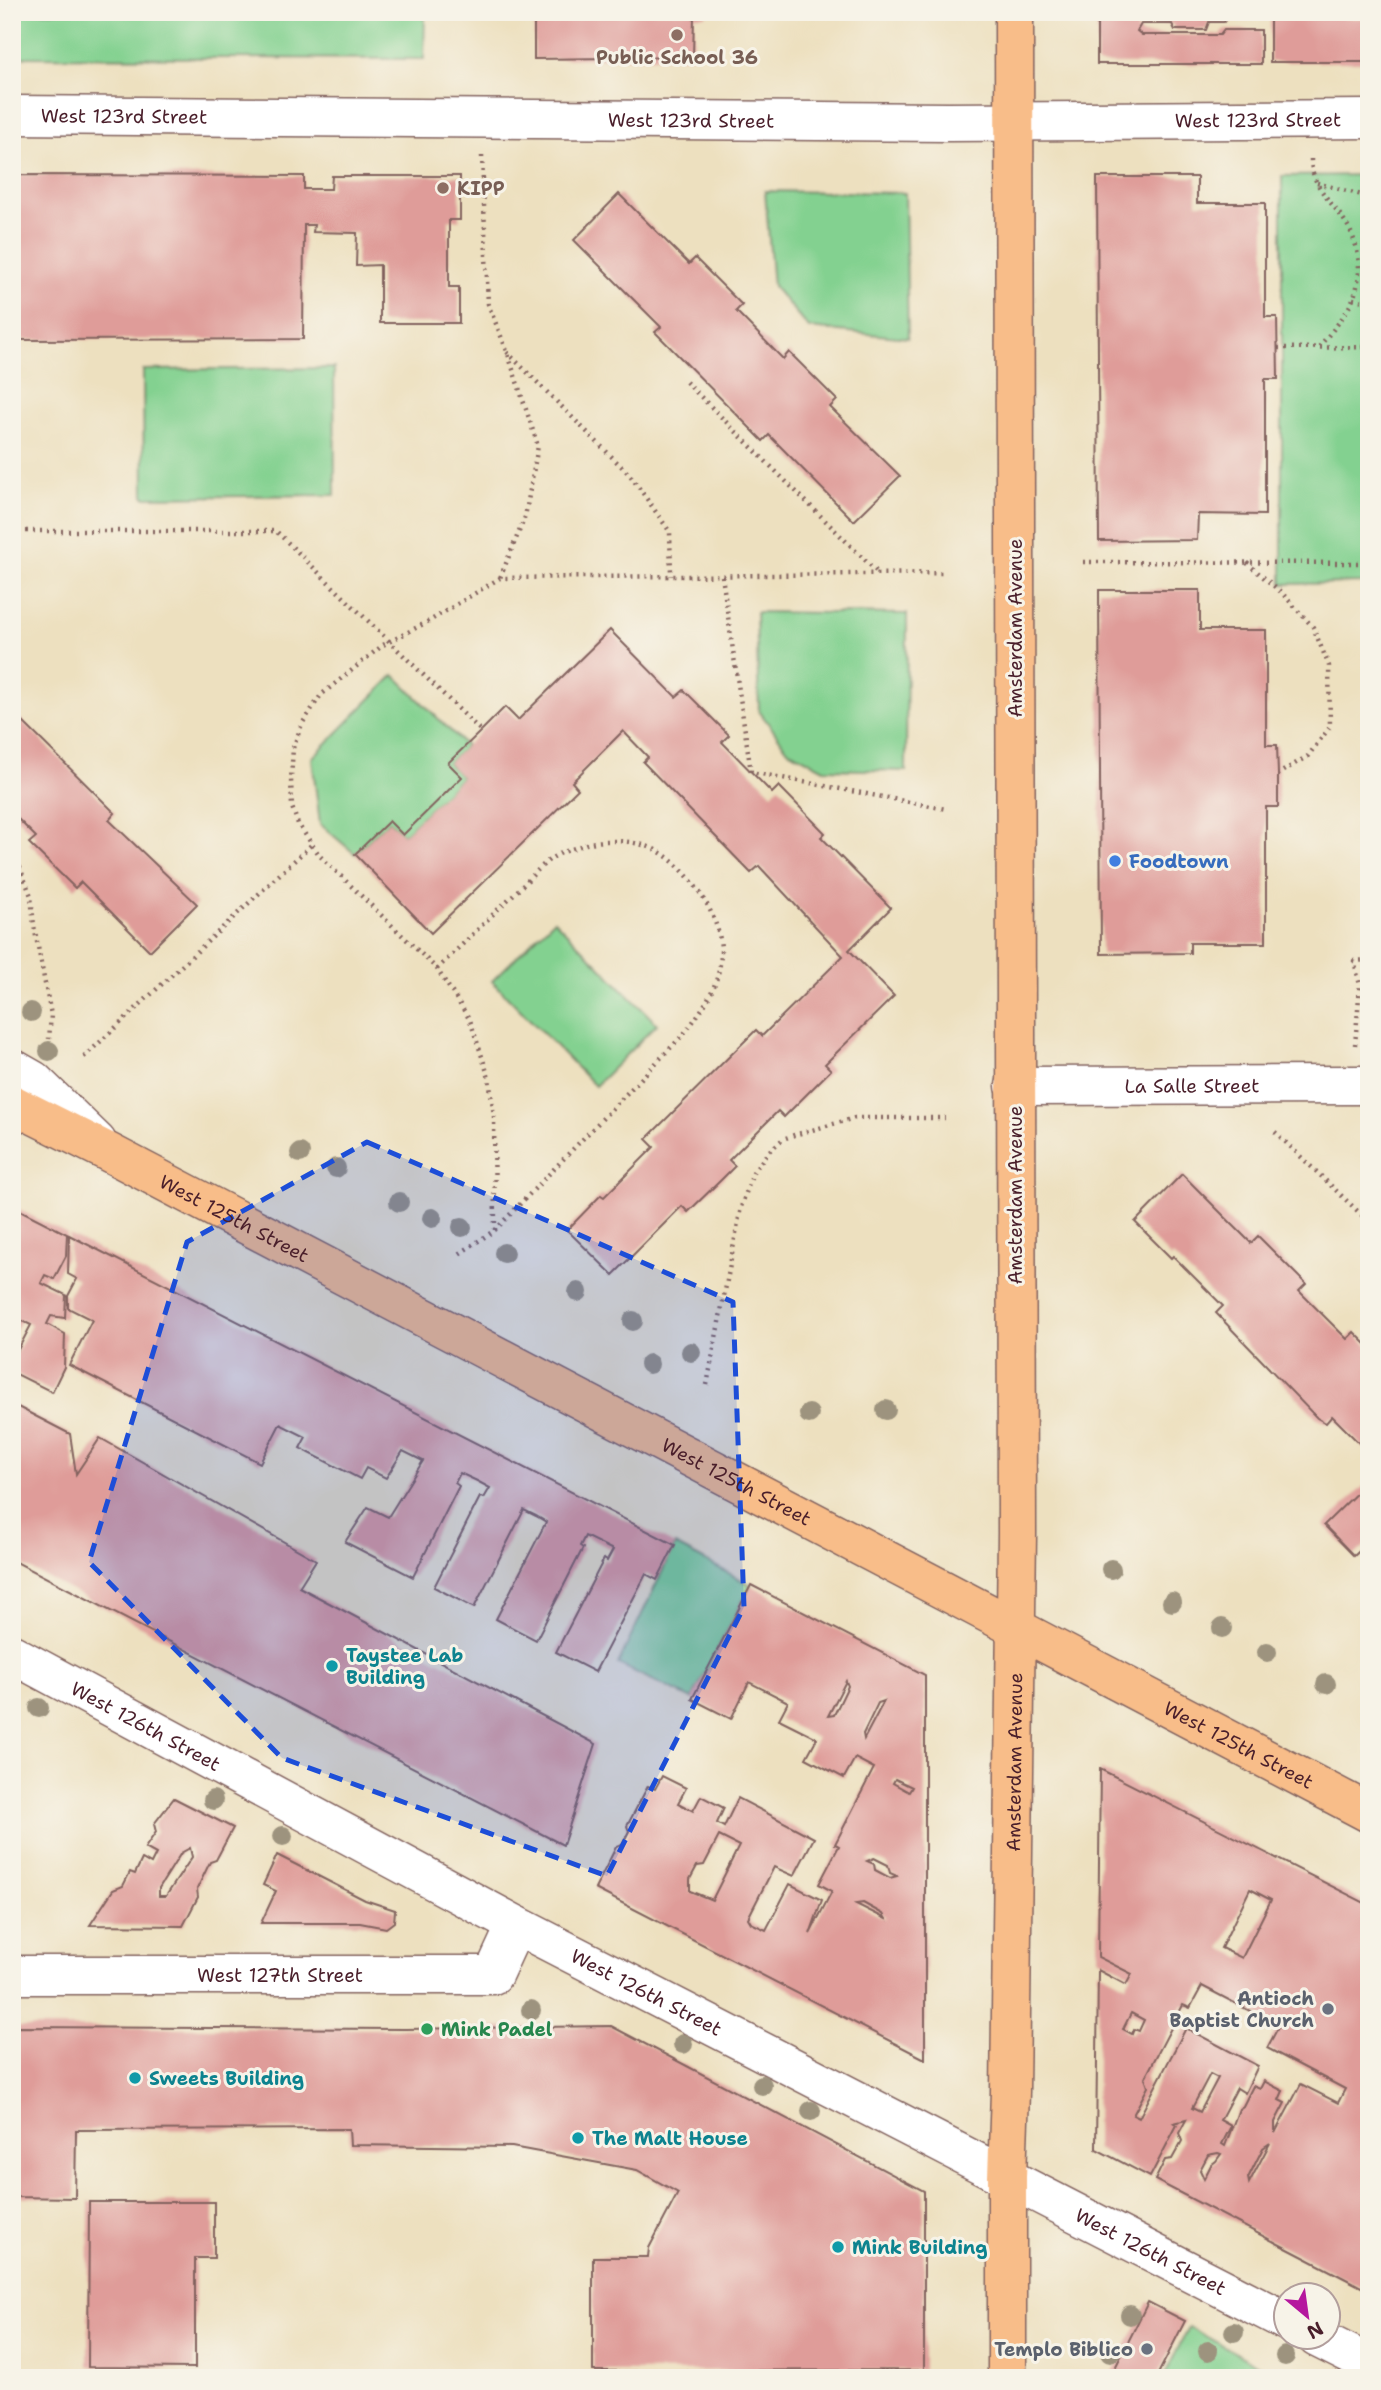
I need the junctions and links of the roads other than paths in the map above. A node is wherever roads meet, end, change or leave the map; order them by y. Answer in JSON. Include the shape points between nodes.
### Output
{"nodes":[{"id":1,"x":1014,"y":12,"type":"edge"},
{"id":2,"x":12,"y":115,"type":"edge"},
{"id":3,"x":1369,"y":119,"type":"edge"},
{"id":4,"x":1014,"y":121,"type":"junction"},
{"id":5,"x":12,"y":1068,"type":"edge"},
{"id":6,"x":1369,"y":1085,"type":"edge"},
{"id":7,"x":1015,"y":1086,"type":"junction"},
{"id":8,"x":12,"y":1104,"type":"edge"},
{"id":9,"x":106,"y":1151,"type":"junction"},
{"id":10,"x":1016,"y":1629,"type":"junction"},
{"id":11,"x":12,"y":1654,"type":"edge"},
{"id":12,"x":1369,"y":1812,"type":"edge"},
{"id":13,"x":516,"y":1925,"type":"junction"},
{"id":14,"x":12,"y":1975,"type":"edge"},
{"id":15,"x":1007,"y":2176,"type":"junction"},
{"id":16,"x":1272,"y":2314,"type":"edge"},
{"id":17,"x":1342,"y":2350,"type":"edge"},
{"id":18,"x":1369,"y":2364,"type":"edge"},
{"id":19,"x":1007,"y":2378,"type":"edge"}],
"edges":[{"from":1,"to":4,"type":"main road","name":"Amsterdam Avenue"},
{"from":2,"to":4,"type":"street","name":"West 123rd Street"},
{"from":3,"to":4,"type":"street","name":"West 123rd Street"},
{"from":4,"to":7,"type":"main road","name":"Amsterdam Avenue"},
{"from":5,"to":9,"type":"street","name":"West 125th Street","via":[[33,1080]]},
{"from":6,"to":7,"type":"street","name":"La Salle Street"},
{"from":7,"to":10,"type":"main road","name":"Amsterdam Avenue"},
{"from":8,"to":9,"type":"main road","name":"West 125th Street"},
{"from":9,"to":10,"type":"main road","name":"West 125th Street"},
{"from":10,"to":12,"type":"main road","name":"West 125th Street"},
{"from":10,"to":15,"type":"main road","name":"Amsterdam Avenue"},
{"from":11,"to":13,"type":"street","name":"West 126th Street"},
{"from":13,"to":14,"type":"street","name":"West 127th Street","via":[[493,1975]]},
{"from":13,"to":15,"type":"street","name":"West 126th Street"},
{"from":15,"to":16,"type":"street","name":"West 126th Street"},
{"from":15,"to":19,"type":"main road","name":"Amsterdam Avenue"},
{"from":17,"to":18,"type":"street"}]}
